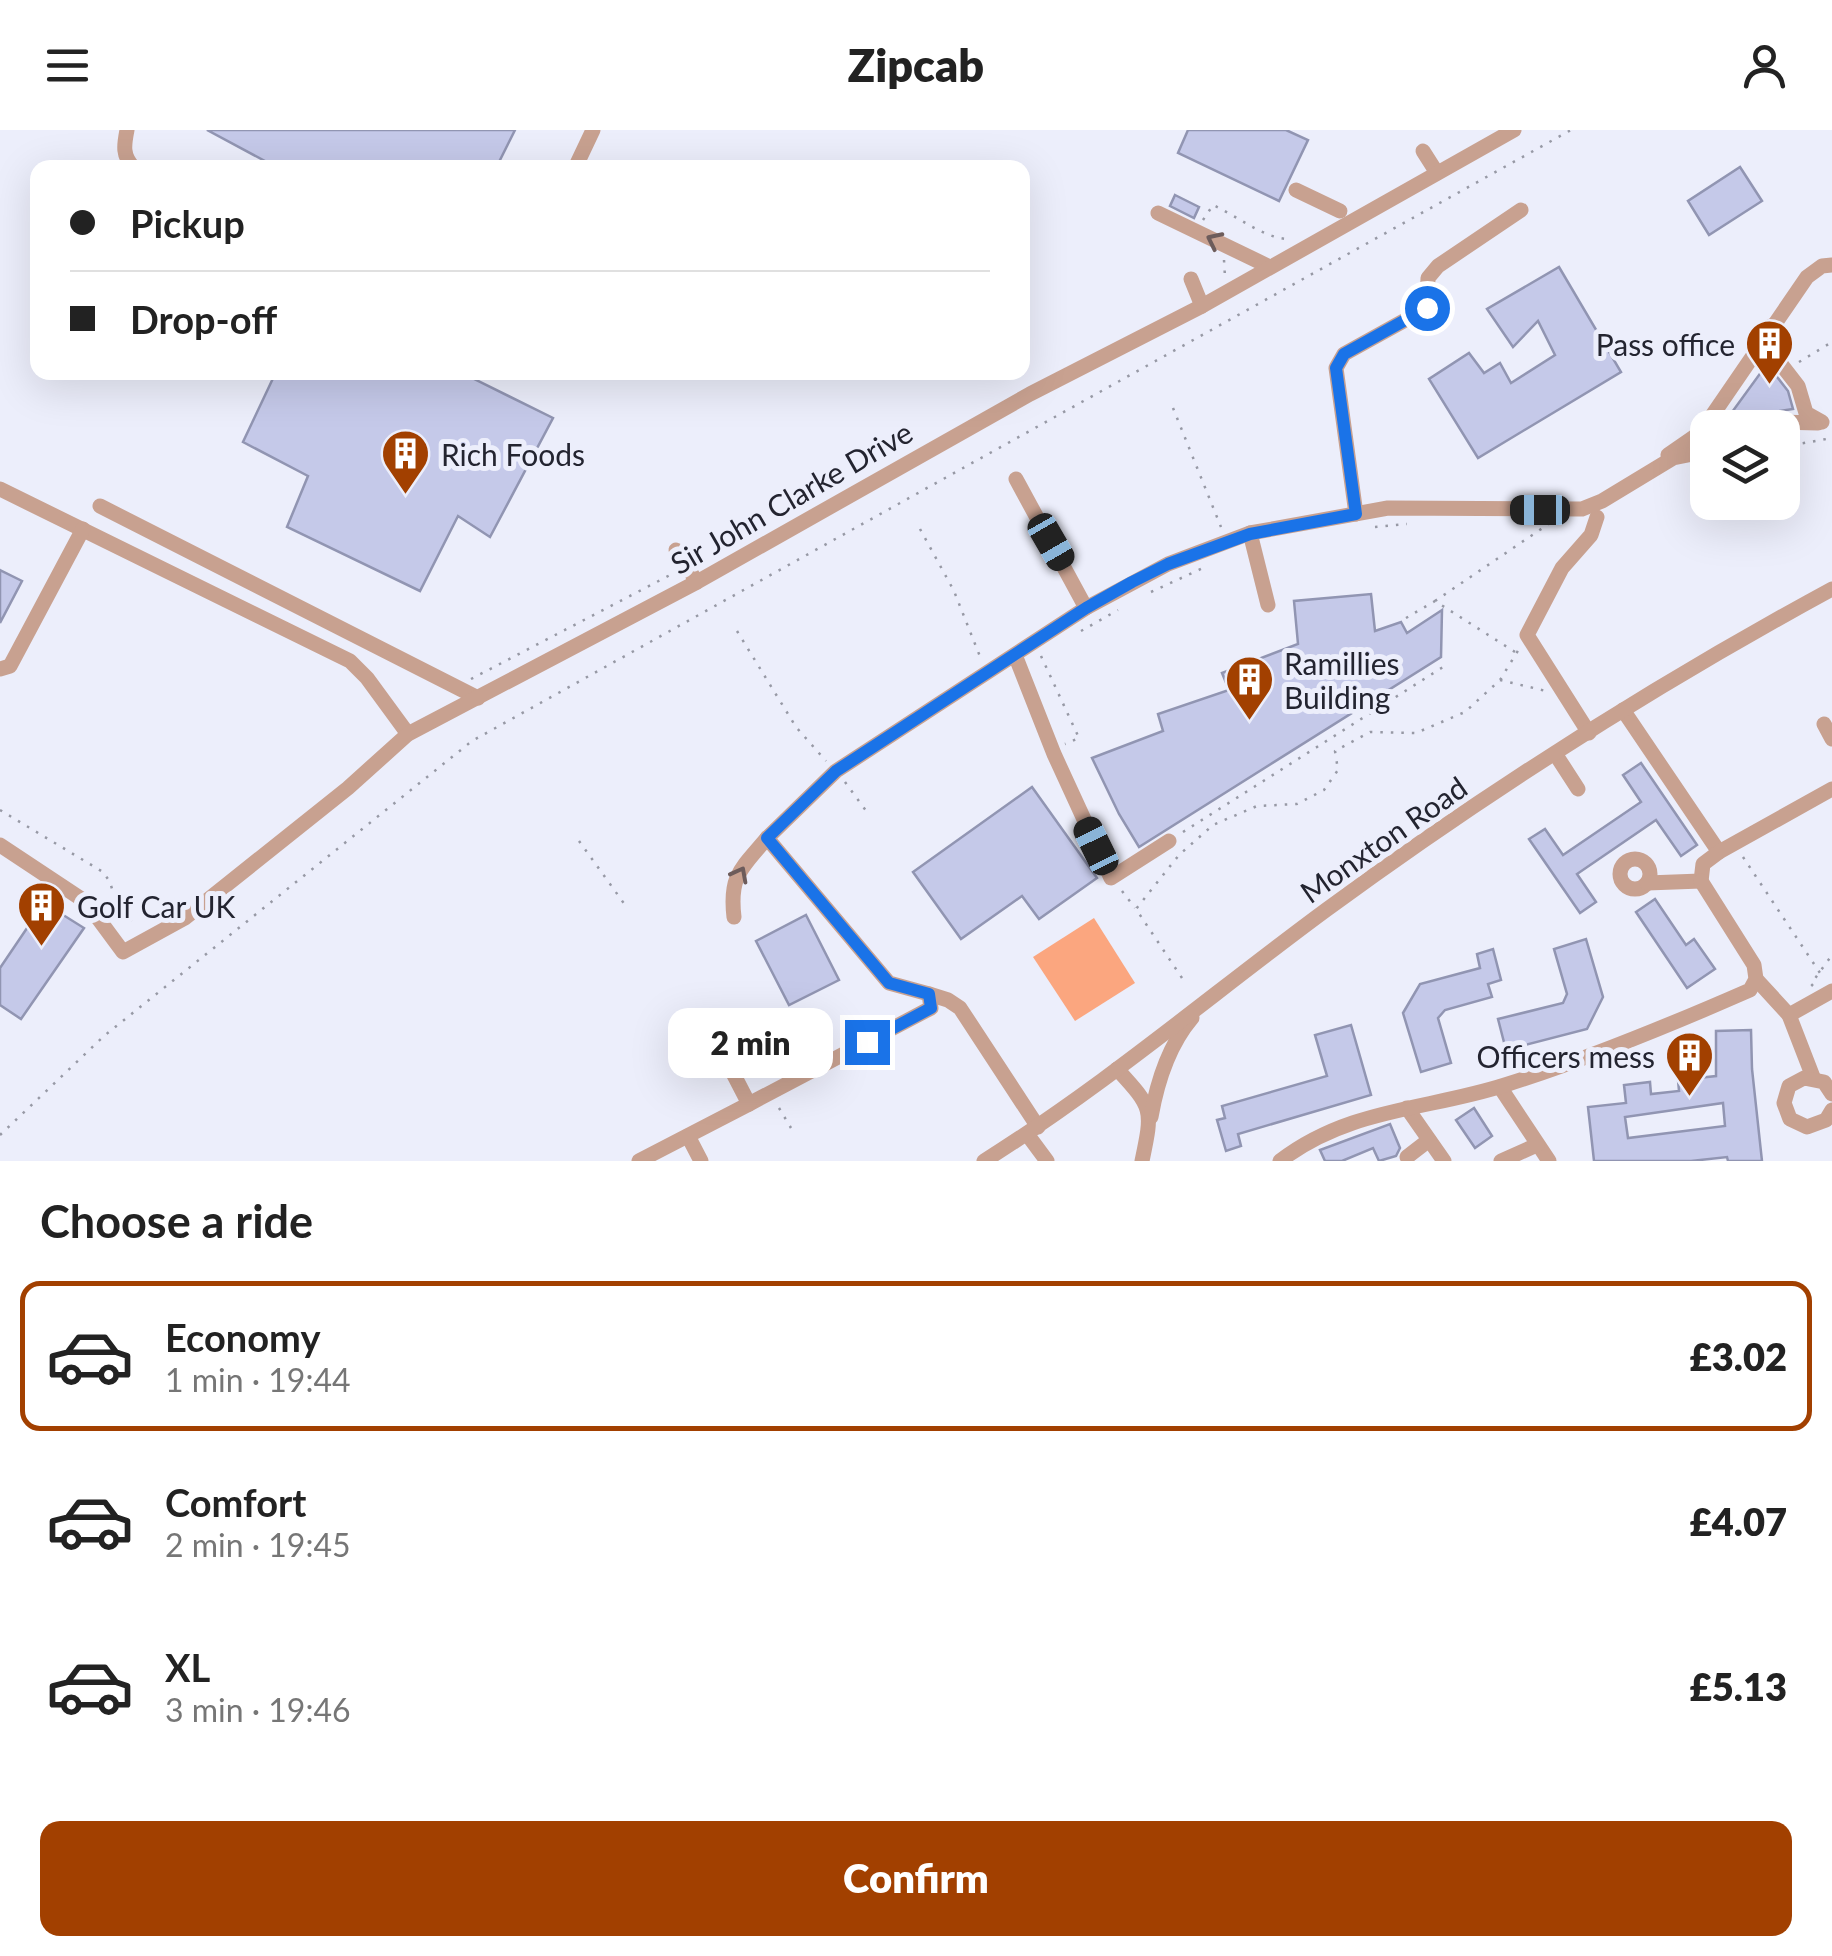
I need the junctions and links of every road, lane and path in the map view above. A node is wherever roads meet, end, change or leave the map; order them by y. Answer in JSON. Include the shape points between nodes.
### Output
{"nodes":[{"id":1,"x":127,"y":130,"type":"edge"},
{"id":2,"x":593,"y":130,"type":"edge"},
{"id":3,"x":1514,"y":130,"type":"edge"},
{"id":4,"x":1571,"y":130,"type":"edge"},
{"id":5,"x":1422,"y":151,"type":"dead end"},
{"id":6,"x":127,"y":160,"type":"edge"},
{"id":7,"x":578,"y":160,"type":"edge"},
{"id":8,"x":1437,"y":173,"type":"junction"},
{"id":9,"x":1296,"y":190,"type":"dead end"},
{"id":10,"x":1521,"y":210,"type":"dead end"},
{"id":11,"x":1340,"y":211,"type":"dead end"},
{"id":12,"x":1158,"y":213,"type":"dead end"},
{"id":13,"x":1832,"y":264,"type":"edge"},
{"id":14,"x":1270,"y":266,"type":"junction"},
{"id":15,"x":1191,"y":280,"type":"dead end"},
{"id":16,"x":1202,"y":306,"type":"junction"},
{"id":17,"x":1771,"y":325,"type":"junction"},
{"id":18,"x":1832,"y":342,"type":"edge"},
{"id":19,"x":1792,"y":367,"type":"dead end"},
{"id":20,"x":1173,"y":408,"type":"dead end"},
{"id":21,"x":1820,"y":422,"type":"edge"},
{"id":22,"x":1832,"y":438,"type":"edge"},
{"id":23,"x":1800,"y":444,"type":"edge"},
{"id":24,"x":1690,"y":452,"type":"edge"},
{"id":25,"x":1690,"y":455,"type":"edge"},
{"id":26,"x":1683,"y":456,"type":"junction"},
{"id":27,"x":1016,"y":479,"type":"dead end"},
{"id":28,"x":0,"y":489,"type":"edge"},
{"id":29,"x":1616,"y":493,"type":"junction"},
{"id":30,"x":100,"y":506,"type":"dead end"},
{"id":31,"x":1356,"y":514,"type":"junction"},
{"id":32,"x":1597,"y":517,"type":"dead end"},
{"id":33,"x":1534,"y":522,"type":"dead end"},
{"id":34,"x":1407,"y":524,"type":"dead end"},
{"id":35,"x":1372,"y":527,"type":"dead end"},
{"id":36,"x":83,"y":529,"type":"junction"},
{"id":37,"x":920,"y":529,"type":"dead end"},
{"id":38,"x":1250,"y":534,"type":"junction"},
{"id":39,"x":1227,"y":541,"type":"junction"},
{"id":40,"x":676,"y":550,"type":"dead end"},
{"id":41,"x":1216,"y":562,"type":"dead end"},
{"id":42,"x":697,"y":582,"type":"junction"},
{"id":43,"x":1832,"y":589,"type":"edge"},
{"id":44,"x":1141,"y":596,"type":"dead end"},
{"id":45,"x":1435,"y":601,"type":"junction"},
{"id":46,"x":1127,"y":604,"type":"dead end"},
{"id":47,"x":1268,"y":605,"type":"dead end"},
{"id":48,"x":1086,"y":608,"type":"junction"},
{"id":49,"x":1406,"y":618,"type":"dead end"},
{"id":50,"x":736,"y":631,"type":"dead end"},
{"id":51,"x":1527,"y":635,"type":"junction"},
{"id":52,"x":1070,"y":638,"type":"dead end"},
{"id":53,"x":1517,"y":652,"type":"junction"},
{"id":54,"x":1017,"y":661,"type":"junction"},
{"id":55,"x":1443,"y":667,"type":"dead end"},
{"id":56,"x":0,"y":670,"type":"edge"},
{"id":57,"x":988,"y":672,"type":"junction"},
{"id":58,"x":1500,"y":680,"type":"junction"},
{"id":59,"x":1566,"y":696,"type":"junction"},
{"id":60,"x":478,"y":698,"type":"junction"},
{"id":61,"x":1623,"y":710,"type":"junction"},
{"id":62,"x":405,"y":732,"type":"junction"},
{"id":63,"x":1589,"y":733,"type":"junction"},
{"id":64,"x":1062,"y":746,"type":"dead end"},
{"id":65,"x":1556,"y":755,"type":"junction"},
{"id":66,"x":836,"y":771,"type":"junction"},
{"id":67,"x":1578,"y":789,"type":"dead end"},
{"id":68,"x":1832,"y":790,"type":"edge"},
{"id":69,"x":867,"y":812,"type":"dead end"},
{"id":70,"x":767,"y":838,"type":"junction"},
{"id":71,"x":579,"y":841,"type":"dead end"},
{"id":72,"x":1169,"y":841,"type":"joint"},
{"id":73,"x":1735,"y":844,"type":"junction"},
{"id":74,"x":0,"y":845,"type":"edge"},
{"id":75,"x":1720,"y":852,"type":"junction"},
{"id":76,"x":1111,"y":878,"type":"junction"},
{"id":77,"x":1702,"y":881,"type":"junction"},
{"id":78,"x":1647,"y":884,"type":"dead end"},
{"id":79,"x":628,"y":909,"type":"dead end"},
{"id":80,"x":1136,"y":910,"type":"junction"},
{"id":81,"x":734,"y":917,"type":"dead end"},
{"id":82,"x":1832,"y":955,"type":"edge"},
{"id":83,"x":1182,"y":978,"type":"dead end"},
{"id":84,"x":1756,"y":979,"type":"junction"},
{"id":85,"x":1832,"y":992,"type":"edge"},
{"id":86,"x":929,"y":994,"type":"junction"},
{"id":87,"x":1205,"y":1004,"type":"junction"},
{"id":88,"x":1789,"y":1014,"type":"junction"},
{"id":89,"x":721,"y":1050,"type":"dead end"},
{"id":90,"x":1116,"y":1069,"type":"junction"},
{"id":91,"x":1812,"y":1077,"type":"junction"},
{"id":92,"x":1500,"y":1087,"type":"junction"},
{"id":93,"x":771,"y":1093,"type":"junction"},
{"id":94,"x":1832,"y":1094,"type":"edge"},
{"id":95,"x":749,"y":1104,"type":"junction"},
{"id":96,"x":1406,"y":1108,"type":"junction"},
{"id":97,"x":1151,"y":1117,"type":"junction"},
{"id":98,"x":1830,"y":1120,"type":"edge"},
{"id":99,"x":791,"y":1128,"type":"dead end"},
{"id":100,"x":1032,"y":1131,"type":"junction"},
{"id":101,"x":0,"y":1136,"type":"edge"},
{"id":102,"x":688,"y":1136,"type":"junction"},
{"id":103,"x":1429,"y":1140,"type":"junction"},
{"id":104,"x":1537,"y":1145,"type":"junction"},
{"id":105,"x":1138,"y":1156,"type":"edge"},
{"id":106,"x":1407,"y":1156,"type":"dead end"},
{"id":107,"x":638,"y":1161,"type":"edge"},
{"id":108,"x":701,"y":1161,"type":"edge"},
{"id":109,"x":984,"y":1161,"type":"edge"},
{"id":110,"x":1046,"y":1161,"type":"edge"},
{"id":111,"x":1280,"y":1161,"type":"edge"},
{"id":112,"x":1444,"y":1161,"type":"edge"},
{"id":113,"x":1500,"y":1161,"type":"edge"},
{"id":114,"x":1549,"y":1161,"type":"edge"}],
"edges":[{"from":1,"to":6,"type":"street"},
{"from":2,"to":7,"type":"street"},
{"from":3,"to":8,"type":"street","name":"Sir John Clarke Drive"},
{"from":4,"to":101,"type":"path","via":[[472,741],[104,1036]]},
{"from":5,"to":8,"type":"street"},
{"from":8,"to":14,"type":"street","name":"Sir John Clarke Drive"},
{"from":9,"to":11,"type":"street"},
{"from":10,"to":31,"type":"street","via":[[1438,266],[1428,278],[1427,308],[1344,354],[1336,368]]},
{"from":14,"to":12,"type":"street","one_way":true},
{"from":13,"to":17,"type":"street","via":[[1807,277]]},
{"from":14,"to":16,"type":"street","name":"Sir John Clarke Drive"},
{"from":15,"to":16,"type":"street"},
{"from":16,"to":42,"type":"street","name":"Sir John Clarke Drive","via":[[1030,394]]},
{"from":17,"to":21,"type":"street","via":[[1774,356],[1798,386],[1806,413]]},
{"from":17,"to":29,"type":"street","via":[[1694,437]]},
{"from":18,"to":19,"type":"path"},
{"from":20,"to":39,"type":"path"},
{"from":22,"to":23,"type":"path"},
{"from":24,"to":26,"type":"street"},
{"from":25,"to":26,"type":"street"},
{"from":26,"to":29,"type":"street"},
{"from":27,"to":48,"type":"street"},
{"from":28,"to":36,"type":"street"},
{"from":29,"to":31,"type":"street","via":[[1582,509],[1388,508]]},
{"from":30,"to":60,"type":"street"},
{"from":31,"to":38,"type":"street"},
{"from":32,"to":51,"type":"street"},
{"from":33,"to":45,"type":"path","via":[[1553,522]]},
{"from":34,"to":35,"type":"path"},
{"from":36,"to":56,"type":"street","via":[[10,666]]},
{"from":36,"to":62,"type":"street","via":[[350,661]]},
{"from":37,"to":57,"type":"path"},
{"from":38,"to":39,"type":"street"},
{"from":38,"to":47,"type":"street"},
{"from":39,"to":48,"type":"street"},
{"from":40,"to":42,"type":"street"},
{"from":41,"to":44,"type":"path"},
{"from":42,"to":60,"type":"street","name":"Sir John Clarke Drive"},
{"from":43,"to":61,"type":"street","name":"Monxton Road"},
{"from":45,"to":49,"type":"path"},
{"from":45,"to":53,"type":"path"},
{"from":46,"to":52,"type":"path"},
{"from":48,"to":54,"type":"street"},
{"from":50,"to":66,"type":"path","via":[[796,727]]},
{"from":51,"to":53,"type":"path"},
{"from":51,"to":59,"type":"street"},
{"from":53,"to":58,"type":"path"},
{"from":54,"to":57,"type":"street"},
{"from":54,"to":64,"type":"path","via":[[1041,656],[1079,738]]},
{"from":54,"to":76,"type":"street"},
{"from":55,"to":72,"type":"path"},
{"from":57,"to":66,"type":"street"},
{"from":58,"to":59,"type":"path"},
{"from":58,"to":80,"type":"path","via":[[1465,712],[1416,733],[1370,732],[1334,752],[1338,770],[1324,790],[1297,804],[1257,806],[1213,824]]},
{"from":59,"to":63,"type":"street"},
{"from":60,"to":62,"type":"street","name":"Sir John Clarke Drive"},
{"from":61,"to":63,"type":"street","name":"Monxton Road"},
{"from":61,"to":75,"type":"street"},
{"from":62,"to":74,"type":"street","name":"Sir John Clarke Drive","via":[[348,788],[185,918],[123,952],[86,902]]},
{"from":63,"to":65,"type":"street","name":"Monxton Road"},
{"from":65,"to":67,"type":"street"},
{"from":65,"to":87,"type":"street","name":"Monxton Road","via":[[1326,910]]},
{"from":66,"to":69,"type":"path"},
{"from":66,"to":70,"type":"street"},
{"from":68,"to":73,"type":"street"},
{"from":81,"to":70,"type":"street","one_way":true,"via":[[737,873]]},
{"from":70,"to":86,"type":"street","via":[[889,983]]},
{"from":71,"to":79,"type":"path"},
{"from":72,"to":76,"type":"street"},
{"from":73,"to":75,"type":"street"},
{"from":73,"to":82,"type":"path","via":[[1820,973]]},
{"from":75,"to":77,"type":"street","via":[[1703,864]]},
{"from":76,"to":80,"type":"path"},
{"from":77,"to":78,"type":"street"},
{"from":77,"to":84,"type":"street","via":[[1754,965]]},
{"from":80,"to":83,"type":"path"},
{"from":84,"to":88,"type":"street"},
{"from":84,"to":92,"type":"street","via":[[1750,990],[1670,1024]]},
{"from":85,"to":88,"type":"street"},
{"from":86,"to":93,"type":"street","via":[[931,1008]]},
{"from":86,"to":100,"type":"street","via":[[960,1008]]},
{"from":87,"to":90,"type":"street","name":"Monxton Road"},
{"from":87,"to":97,"type":"street","via":[[1167,1062]]},
{"from":88,"to":91,"type":"street"},
{"from":89,"to":95,"type":"street"},
{"from":90,"to":97,"type":"street"},
{"from":90,"to":100,"type":"street","name":"Monxton Road"},
{"from":91,"to":94,"type":"street"},
{"from":91,"to":98,"type":"street","via":[[1789,1086],[1786,1112],[1807,1127]]},
{"from":92,"to":96,"type":"street"},
{"from":92,"to":104,"type":"street"},
{"from":93,"to":95,"type":"street"},
{"from":93,"to":99,"type":"path"},
{"from":95,"to":102,"type":"street"},
{"from":96,"to":103,"type":"street"},
{"from":96,"to":111,"type":"street","via":[[1332,1130]]},
{"from":97,"to":105,"type":"street"},
{"from":100,"to":109,"type":"street","name":"Monxton Road"},
{"from":100,"to":110,"type":"street"},
{"from":102,"to":107,"type":"street"},
{"from":102,"to":108,"type":"street"},
{"from":103,"to":106,"type":"street"},
{"from":103,"to":112,"type":"street"},
{"from":104,"to":113,"type":"street"},
{"from":104,"to":114,"type":"street"}]}
